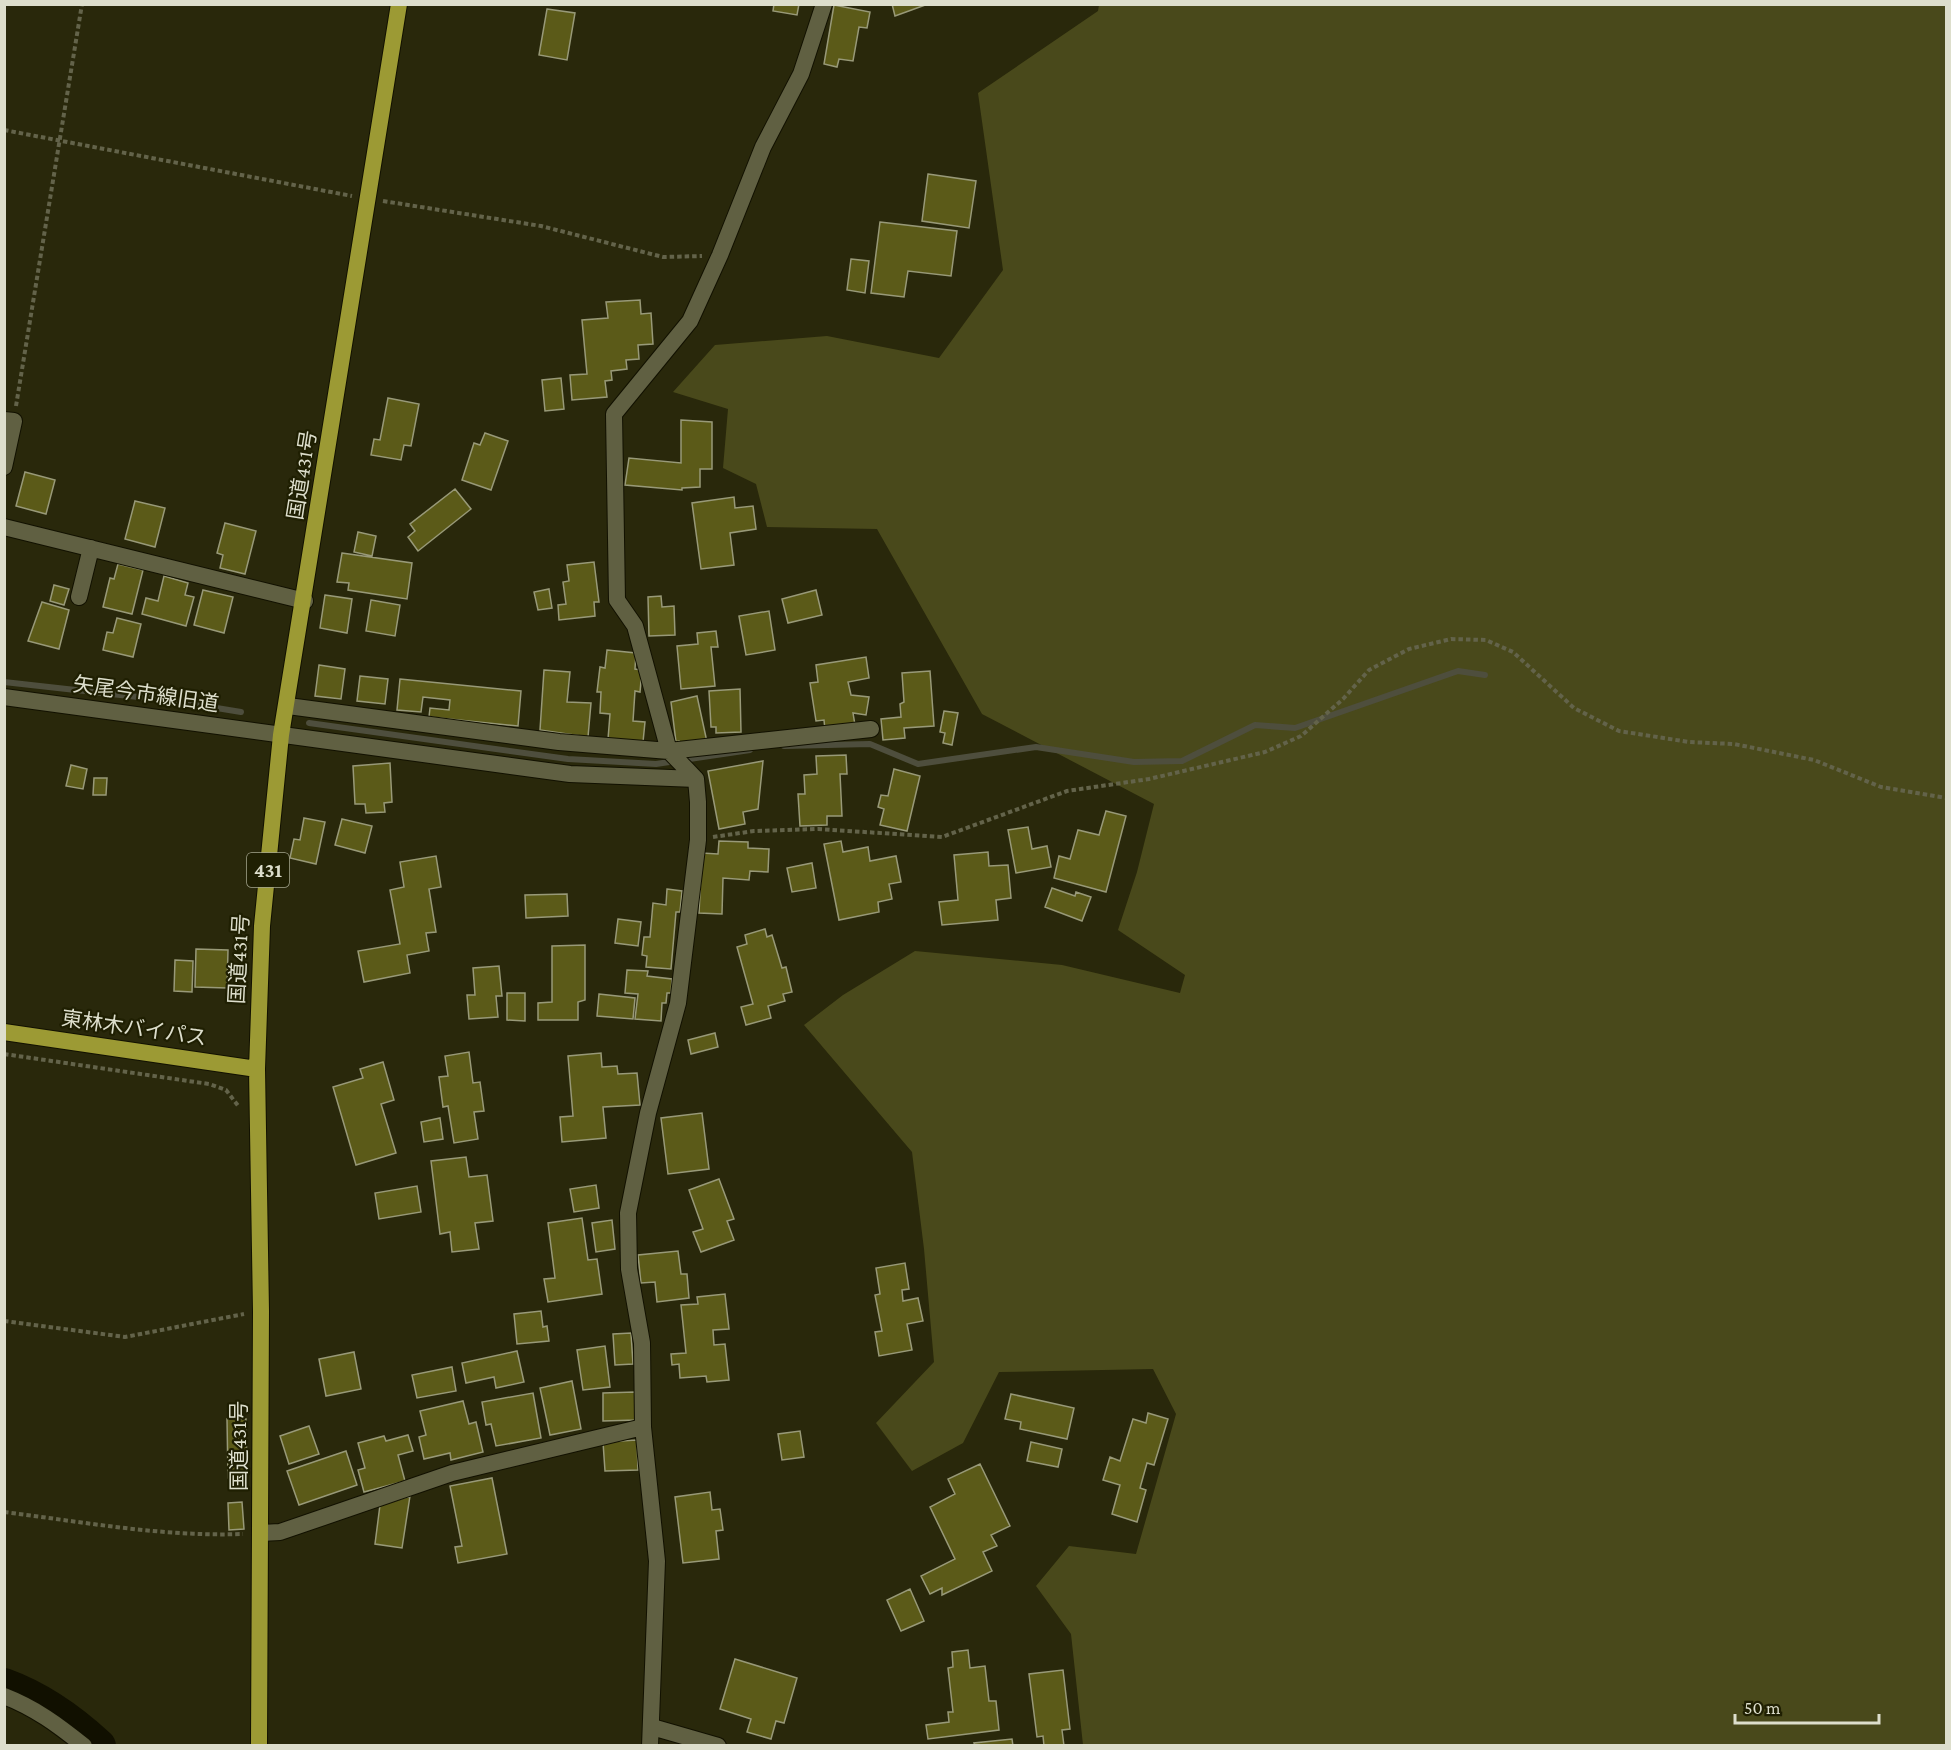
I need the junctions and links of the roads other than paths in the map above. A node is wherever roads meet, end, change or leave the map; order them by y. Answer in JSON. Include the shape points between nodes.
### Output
{"nodes":[{"id":1,"x":399,"y":4,"type":"edge"},
{"id":2,"x":824,"y":4,"type":"edge"},
{"id":3,"x":9,"y":420,"type":"edge"},
{"id":4,"x":4,"y":467,"type":"edge"},
{"id":5,"x":4,"y":526,"type":"edge"},
{"id":6,"x":91,"y":548,"type":"junction"},
{"id":7,"x":79,"y":597,"type":"dead end"},
{"id":8,"x":304,"y":601,"type":"junction"},
{"id":9,"x":4,"y":697,"type":"edge"},
{"id":10,"x":288,"y":706,"type":"junction"},
{"id":11,"x":871,"y":729,"type":"dead end"},
{"id":12,"x":281,"y":735,"type":"junction"},
{"id":13,"x":669,"y":751,"type":"junction"},
{"id":14,"x":696,"y":780,"type":"junction"},
{"id":15,"x":4,"y":1032,"type":"edge"},
{"id":16,"x":257,"y":1068,"type":"junction"},
{"id":17,"x":643,"y":1427,"type":"junction"},
{"id":18,"x":261,"y":1533,"type":"junction"},
{"id":19,"x":4,"y":1696,"type":"edge"},
{"id":20,"x":652,"y":1727,"type":"junction"},
{"id":21,"x":84,"y":1746,"type":"edge"},
{"id":22,"x":259,"y":1746,"type":"edge"},
{"id":23,"x":651,"y":1746,"type":"edge"},
{"id":24,"x":718,"y":1746,"type":"edge"}],
"edges":[{"from":1,"to":8,"type":"highway","name":"国道431号","number":"431"},
{"from":2,"to":13,"type":"street","via":[[801,74],[763,147],[690,321],[614,414],[617,600],[635,626]]},
{"from":3,"to":4,"type":"street"},
{"from":5,"to":6,"type":"street"},
{"from":6,"to":7,"type":"street"},
{"from":6,"to":8,"type":"street"},
{"from":8,"to":10,"type":"highway","name":"国道431号","number":"431"},
{"from":9,"to":12,"type":"street","name":"矢尾今市線旧道"},
{"from":10,"to":12,"type":"highway","name":"国道431号","number":"431"},
{"from":10,"to":13,"type":"street","via":[[559,742]]},
{"from":11,"to":13,"type":"street"},
{"from":12,"to":14,"type":"street","name":"矢尾今市線旧道","via":[[570,774]]},
{"from":12,"to":16,"type":"highway","name":"国道431号","number":"431","via":[[262,926]]},
{"from":13,"to":14,"type":"street"},
{"from":14,"to":17,"type":"street","via":[[698,840],[678,1003],[648,1113],[628,1213],[629,1269],[642,1343]]},
{"from":15,"to":16,"type":"highway","name":"東林木バイパス"},
{"from":16,"to":18,"type":"highway","name":"国道431号","number":"431"},
{"from":17,"to":18,"type":"street","via":[[452,1473],[280,1532]]},
{"from":17,"to":20,"type":"street","via":[[657,1561]]},
{"from":18,"to":22,"type":"highway","name":"国道431号","number":"431"},
{"from":19,"to":21,"type":"street","via":[[52,1719]]},
{"from":20,"to":23,"type":"street"},
{"from":20,"to":24,"type":"street"}]}
